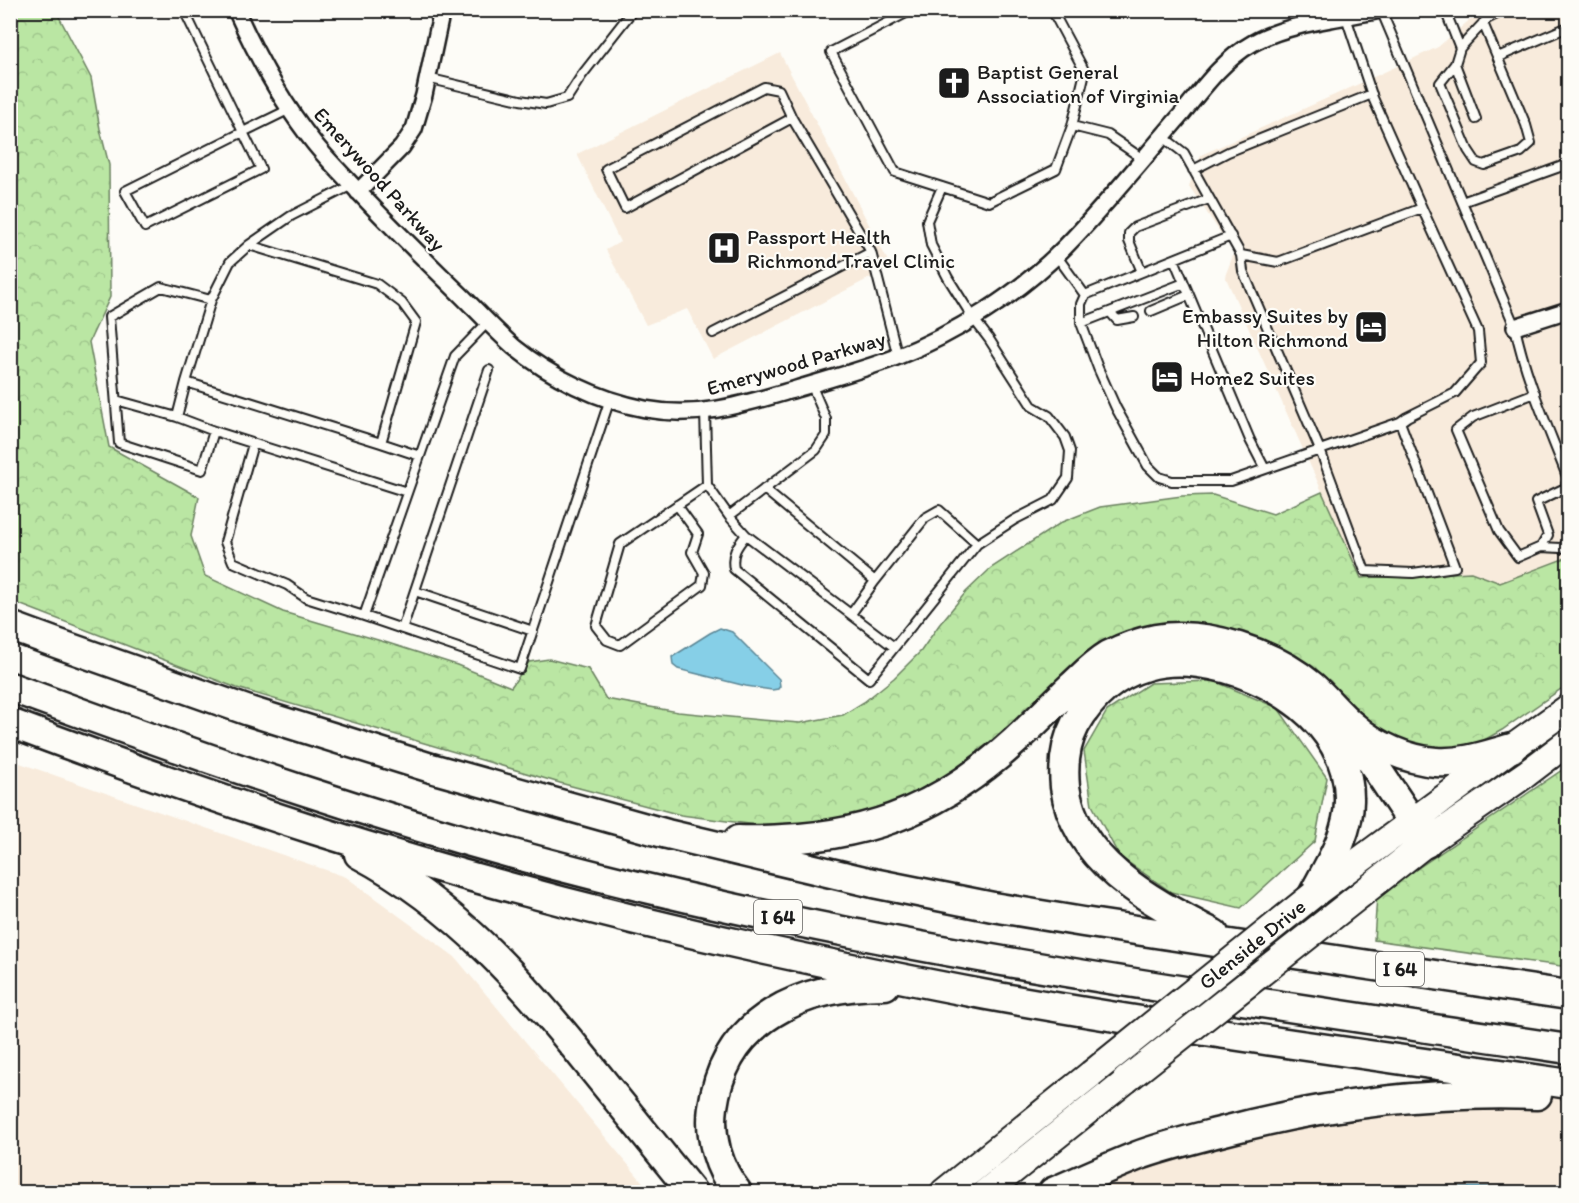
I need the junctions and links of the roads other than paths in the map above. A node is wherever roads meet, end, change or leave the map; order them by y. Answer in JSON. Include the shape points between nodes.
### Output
{"nodes":[{"id":1,"x":184,"y":10,"type":"edge"},
{"id":2,"x":236,"y":10,"type":"edge"},
{"id":3,"x":442,"y":10,"type":"edge"},
{"id":4,"x":633,"y":10,"type":"edge"},
{"id":5,"x":912,"y":10,"type":"edge"},
{"id":6,"x":1052,"y":10,"type":"edge"},
{"id":7,"x":1381,"y":10,"type":"edge"},
{"id":8,"x":1445,"y":10,"type":"edge"},
{"id":9,"x":1505,"y":10,"type":"edge"},
{"id":10,"x":1346,"y":17,"type":"junction"},
{"id":11,"x":1483,"y":23,"type":"junction"},
{"id":12,"x":1569,"y":27,"type":"edge"},
{"id":13,"x":1460,"y":48,"type":"junction"},
{"id":14,"x":1498,"y":57,"type":"junction"},
{"id":15,"x":1455,"y":64,"type":"junction"},
{"id":16,"x":428,"y":78,"type":"junction"},
{"id":17,"x":1372,"y":94,"type":"junction"},
{"id":18,"x":290,"y":109,"type":"junction"},
{"id":19,"x":792,"y":118,"type":"junction"},
{"id":20,"x":1476,"y":119,"type":"dead end"},
{"id":21,"x":1072,"y":126,"type":"junction"},
{"id":22,"x":243,"y":132,"type":"junction"},
{"id":23,"x":1162,"y":136,"type":"junction"},
{"id":24,"x":1143,"y":159,"type":"junction"},
{"id":25,"x":1569,"y":164,"type":"edge"},
{"id":26,"x":1193,"y":170,"type":"junction"},
{"id":27,"x":942,"y":187,"type":"junction"},
{"id":28,"x":355,"y":188,"type":"junction"},
{"id":29,"x":1209,"y":199,"type":"junction"},
{"id":30,"x":1462,"y":202,"type":"junction"},
{"id":31,"x":1422,"y":208,"type":"junction"},
{"id":32,"x":1231,"y":236,"type":"junction"},
{"id":33,"x":249,"y":245,"type":"junction"},
{"id":34,"x":871,"y":252,"type":"junction"},
{"id":35,"x":1056,"y":255,"type":"junction"},
{"id":36,"x":1241,"y":255,"type":"junction"},
{"id":37,"x":1174,"y":259,"type":"junction"},
{"id":38,"x":1142,"y":272,"type":"junction"},
{"id":39,"x":1184,"y":283,"type":"junction"},
{"id":40,"x":1189,"y":295,"type":"junction"},
{"id":41,"x":1085,"y":296,"type":"junction"},
{"id":42,"x":211,"y":300,"type":"junction"},
{"id":43,"x":1152,"y":310,"type":"dead end"},
{"id":44,"x":1569,"y":310,"type":"edge"},
{"id":45,"x":1110,"y":312,"type":"junction"},
{"id":46,"x":973,"y":318,"type":"junction"},
{"id":47,"x":1134,"y":318,"type":"dead end"},
{"id":48,"x":488,"y":322,"type":"junction"},
{"id":49,"x":1082,"y":323,"type":"junction"},
{"id":50,"x":1515,"y":327,"type":"junction"},
{"id":51,"x":713,"y":333,"type":"dead end"},
{"id":52,"x":898,"y":357,"type":"junction"},
{"id":53,"x":489,"y":370,"type":"dead end"},
{"id":54,"x":186,"y":381,"type":"junction"},
{"id":55,"x":811,"y":384,"type":"junction"},
{"id":56,"x":1535,"y":393,"type":"junction"},
{"id":57,"x":610,"y":399,"type":"junction"},
{"id":58,"x":116,"y":400,"type":"junction"},
{"id":59,"x":705,"y":411,"type":"junction"},
{"id":60,"x":177,"y":417,"type":"junction"},
{"id":61,"x":1400,"y":422,"type":"junction"},
{"id":62,"x":214,"y":431,"type":"junction"},
{"id":63,"x":381,"y":443,"type":"junction"},
{"id":64,"x":253,"y":444,"type":"junction"},
{"id":65,"x":1320,"y":450,"type":"junction"},
{"id":66,"x":420,"y":456,"type":"junction"},
{"id":67,"x":1265,"y":469,"type":"junction"},
{"id":68,"x":707,"y":485,"type":"junction"},
{"id":69,"x":765,"y":489,"type":"junction"},
{"id":70,"x":407,"y":492,"type":"junction"},
{"id":71,"x":677,"y":505,"type":"junction"},
{"id":72,"x":729,"y":516,"type":"junction"},
{"id":73,"x":746,"y":534,"type":"junction"},
{"id":74,"x":977,"y":544,"type":"junction"},
{"id":75,"x":1569,"y":544,"type":"edge"},
{"id":76,"x":1541,"y":547,"type":"junction"},
{"id":77,"x":875,"y":581,"type":"junction"},
{"id":78,"x":415,"y":591,"type":"junction"},
{"id":79,"x":851,"y":614,"type":"junction"},
{"id":80,"x":364,"y":616,"type":"junction"},
{"id":81,"x":10,"y":626,"type":"edge"},
{"id":82,"x":402,"y":629,"type":"junction"},
{"id":83,"x":533,"y":631,"type":"junction"},
{"id":84,"x":894,"y":647,"type":"junction"},
{"id":85,"x":10,"y":687,"type":"edge"},
{"id":86,"x":1569,"y":708,"type":"edge"},
{"id":87,"x":1343,"y":717,"type":"junction"},
{"id":88,"x":10,"y":723,"type":"edge"},
{"id":89,"x":1569,"y":742,"type":"edge"},
{"id":90,"x":1512,"y":748,"type":"junction"},
{"id":91,"x":312,"y":829,"type":"junction"},
{"id":92,"x":1419,"y":832,"type":"junction"},
{"id":93,"x":667,"y":834,"type":"junction"},
{"id":94,"x":1313,"y":895,"type":"junction"},
{"id":95,"x":1232,"y":944,"type":"junction"},
{"id":96,"x":985,"y":994,"type":"junction"},
{"id":97,"x":1569,"y":994,"type":"edge"},
{"id":98,"x":1569,"y":1049,"type":"edge"},
{"id":99,"x":1569,"y":1084,"type":"edge"},
{"id":100,"x":1569,"y":1096,"type":"edge"},
{"id":101,"x":692,"y":1192,"type":"edge"},
{"id":102,"x":737,"y":1192,"type":"edge"},
{"id":103,"x":944,"y":1192,"type":"edge"},
{"id":104,"x":986,"y":1192,"type":"edge"},
{"id":105,"x":1053,"y":1192,"type":"edge"}],
"edges":[{"from":1,"to":22,"type":"lane"},
{"from":2,"to":18,"type":"street","name":"Emerywood Parkway"},
{"from":3,"to":16,"type":"street"},
{"from":4,"to":16,"type":"lane","via":[[567,98],[546,104]]},
{"from":5,"to":27,"type":"lane","via":[[831,52],[895,172]]},
{"from":6,"to":21,"type":"lane","via":[[1085,72]]},
{"from":7,"to":10,"type":"street","name":"Emerywood Parkway"},
{"from":7,"to":30,"type":"lane"},
{"from":8,"to":13,"type":"lane"},
{"from":9,"to":11,"type":"lane"},
{"from":10,"to":17,"type":"lane"},
{"from":10,"to":23,"type":"street","name":"Emerywood Parkway","via":[[1292,28],[1252,43],[1225,64]]},
{"from":11,"to":13,"type":"lane"},
{"from":11,"to":14,"type":"lane"},
{"from":12,"to":14,"type":"lane"},
{"from":13,"to":15,"type":"lane"},
{"from":14,"to":15,"type":"lane","via":[[1531,143],[1521,152],[1484,165],[1476,162],[1468,150],[1440,83]]},
{"from":15,"to":20,"type":"lane"},
{"from":16,"to":28,"type":"street","via":[[414,129],[402,147]]},
{"from":17,"to":26,"type":"lane"},
{"from":17,"to":31,"type":"lane"},
{"from":18,"to":22,"type":"lane"},
{"from":18,"to":28,"type":"street","name":"Emerywood Parkway","via":[[314,144]]},
{"from":19,"to":19,"type":"lane","via":[[625,208],[606,170],[764,87],[779,90]]},
{"from":19,"to":34,"type":"lane"},
{"from":21,"to":24,"type":"lane","via":[[1108,135]]},
{"from":21,"to":27,"type":"lane","via":[[1056,169],[989,202]]},
{"from":22,"to":22,"type":"lane","via":[[125,191],[145,227],[261,170]]},
{"from":23,"to":24,"type":"street","name":"Emerywood Parkway"},
{"from":23,"to":26,"type":"lane","via":[[1184,153]]},
{"from":24,"to":35,"type":"street","name":"Emerywood Parkway"},
{"from":25,"to":30,"type":"lane"},
{"from":26,"to":29,"type":"lane"},
{"from":27,"to":46,"type":"lane","via":[[927,221],[931,245]]},
{"from":28,"to":33,"type":"lane","via":[[291,216]]},
{"from":28,"to":48,"type":"street","name":"Emerywood Parkway"},
{"from":29,"to":32,"type":"lane"},
{"from":29,"to":38,"type":"lane","via":[[1135,227],[1129,233]]},
{"from":30,"to":50,"type":"lane"},
{"from":31,"to":36,"type":"lane","via":[[1278,262]]},
{"from":31,"to":61,"type":"lane","via":[[1478,331],[1481,363],[1455,393]]},
{"from":32,"to":36,"type":"lane"},
{"from":32,"to":37,"type":"lane"},
{"from":33,"to":42,"type":"lane","via":[[230,262]]},
{"from":33,"to":63,"type":"lane","via":[[377,284],[402,303],[416,322]]},
{"from":34,"to":51,"type":"lane"},
{"from":34,"to":52,"type":"lane"},
{"from":35,"to":41,"type":"lane"},
{"from":35,"to":46,"type":"street","name":"Emerywood Parkway"},
{"from":36,"to":65,"type":"lane","via":[[1243,271]]},
{"from":37,"to":38,"type":"lane"},
{"from":37,"to":39,"type":"lane"},
{"from":38,"to":41,"type":"lane"},
{"from":39,"to":40,"type":"lane"},
{"from":39,"to":45,"type":"lane"},
{"from":40,"to":43,"type":"lane"},
{"from":40,"to":67,"type":"lane"},
{"from":41,"to":49,"type":"lane","via":[[1081,304]]},
{"from":42,"to":54,"type":"lane"},
{"from":42,"to":58,"type":"lane","via":[[161,287],[109,318]]},
{"from":44,"to":50,"type":"street"},
{"from":45,"to":47,"type":"lane","via":[[1117,320]]},
{"from":45,"to":49,"type":"lane"},
{"from":46,"to":52,"type":"street","name":"Emerywood Parkway"},
{"from":46,"to":74,"type":"lane","via":[[1032,406],[1049,416],[1065,437],[1070,451],[1068,478],[1053,500]]},
{"from":48,"to":57,"type":"street","name":"Emerywood Parkway","via":[[534,362],[583,390]]},
{"from":48,"to":66,"type":"lane","via":[[455,356]]},
{"from":49,"to":67,"type":"lane","via":[[1116,408],[1148,466],[1159,477],[1172,481],[1231,481]]},
{"from":50,"to":56,"type":"lane"},
{"from":52,"to":55,"type":"street","name":"Emerywood Parkway"},
{"from":53,"to":78,"type":"lane"},
{"from":54,"to":60,"type":"lane"},
{"from":54,"to":63,"type":"lane"},
{"from":55,"to":59,"type":"street","name":"Emerywood Parkway"},
{"from":55,"to":69,"type":"lane","via":[[826,419],[826,435],[816,450]]},
{"from":56,"to":76,"type":"lane","via":[[1568,479],[1565,488],[1536,502],[1548,535]]},
{"from":56,"to":76,"type":"lane","via":[[1473,417],[1456,430],[1499,531],[1518,557]]},
{"from":57,"to":59,"type":"street","name":"Emerywood Parkway","via":[[646,409]]},
{"from":57,"to":83,"type":"lane"},
{"from":58,"to":60,"type":"lane"},
{"from":58,"to":62,"type":"lane","via":[[119,443],[202,470]]},
{"from":59,"to":68,"type":"lane"},
{"from":60,"to":62,"type":"lane"},
{"from":61,"to":65,"type":"lane"},
{"from":61,"to":65,"type":"lane","via":[[1455,567],[1413,573],[1365,571]]},
{"from":62,"to":64,"type":"lane"},
{"from":63,"to":66,"type":"lane"},
{"from":64,"to":70,"type":"lane"},
{"from":64,"to":80,"type":"lane","via":[[225,542],[233,562],[287,585],[306,598]]},
{"from":65,"to":67,"type":"lane"},
{"from":66,"to":70,"type":"lane"},
{"from":68,"to":71,"type":"lane"},
{"from":68,"to":72,"type":"lane"},
{"from":69,"to":72,"type":"lane"},
{"from":69,"to":77,"type":"lane"},
{"from":70,"to":80,"type":"lane"},
{"from":71,"to":71,"type":"lane","via":[[620,544],[596,626],[607,640],[620,645],[702,585],[704,573],[692,552],[698,534]]},
{"from":72,"to":73,"type":"lane"},
{"from":73,"to":79,"type":"lane"},
{"from":73,"to":84,"type":"lane","via":[[735,550],[734,569],[868,679]]},
{"from":74,"to":77,"type":"lane","via":[[939,510],[925,518]]},
{"from":74,"to":84,"type":"lane"},
{"from":75,"to":76,"type":"lane","via":[[1561,548]]},
{"from":77,"to":79,"type":"lane"},
{"from":78,"to":82,"type":"lane"},
{"from":78,"to":83,"type":"lane"},
{"from":79,"to":84,"type":"lane"},
{"from":80,"to":82,"type":"lane"},
{"from":81,"to":93,"type":"highway","number":"I 64","via":[[249,711],[431,768]]},
{"from":82,"to":83,"type":"lane","via":[[520,669]]},
{"from":85,"to":98,"type":"highway","number":"I 64","via":[[339,802],[601,877],[811,925],[1023,965]]},
{"from":86,"to":90,"type":"main road","name":"Glenside Drive"},
{"from":87,"to":90,"type":"highway","via":[[1363,735],[1398,753],[1436,762],[1472,759]]},
{"from":87,"to":92,"type":"highway"},
{"from":87,"to":93,"type":"highway","via":[[1311,685],[1268,658],[1207,640],[1158,639],[1125,648],[1093,666],[983,768],[935,800],[902,816],[848,832],[799,838],[744,840]]},
{"from":88,"to":91,"type":"highway"},
{"from":89,"to":92,"type":"main road","name":"Glenside Drive","via":[[1526,774]]},
{"from":90,"to":92,"type":"main road","name":"Glenside Drive"},
{"from":91,"to":96,"type":"highway","via":[[636,920]]},
{"from":91,"to":101,"type":"highway","via":[[410,885],[492,952],[558,1025]]},
{"from":92,"to":94,"type":"main road","name":"Glenside Drive"},
{"from":92,"to":104,"type":"main road","name":"Glenside Drive","bridge":true,"via":[[1360,895]]},
{"from":93,"to":95,"type":"highway","number":"I 64","via":[[921,893]]},
{"from":94,"to":95,"type":"highway","via":[[1337,850],[1349,799],[1343,762],[1323,728],[1271,686],[1213,664],[1165,662],[1126,674],[1099,693],[1073,730],[1064,776],[1072,816],[1085,840],[1117,874],[1170,911]]},
{"from":94,"to":103,"type":"main road","name":"Glenside Drive","bridge":true},
{"from":95,"to":97,"type":"highway","number":"I 64"},
{"from":96,"to":99,"type":"highway"},
{"from":96,"to":102,"type":"highway","via":[[889,985],[851,986],[804,996],[755,1024],[722,1071],[712,1111],[718,1157]]},
{"from":100,"to":105,"type":"highway","via":[[1433,1096],[1321,1108],[1137,1156]]}]}
